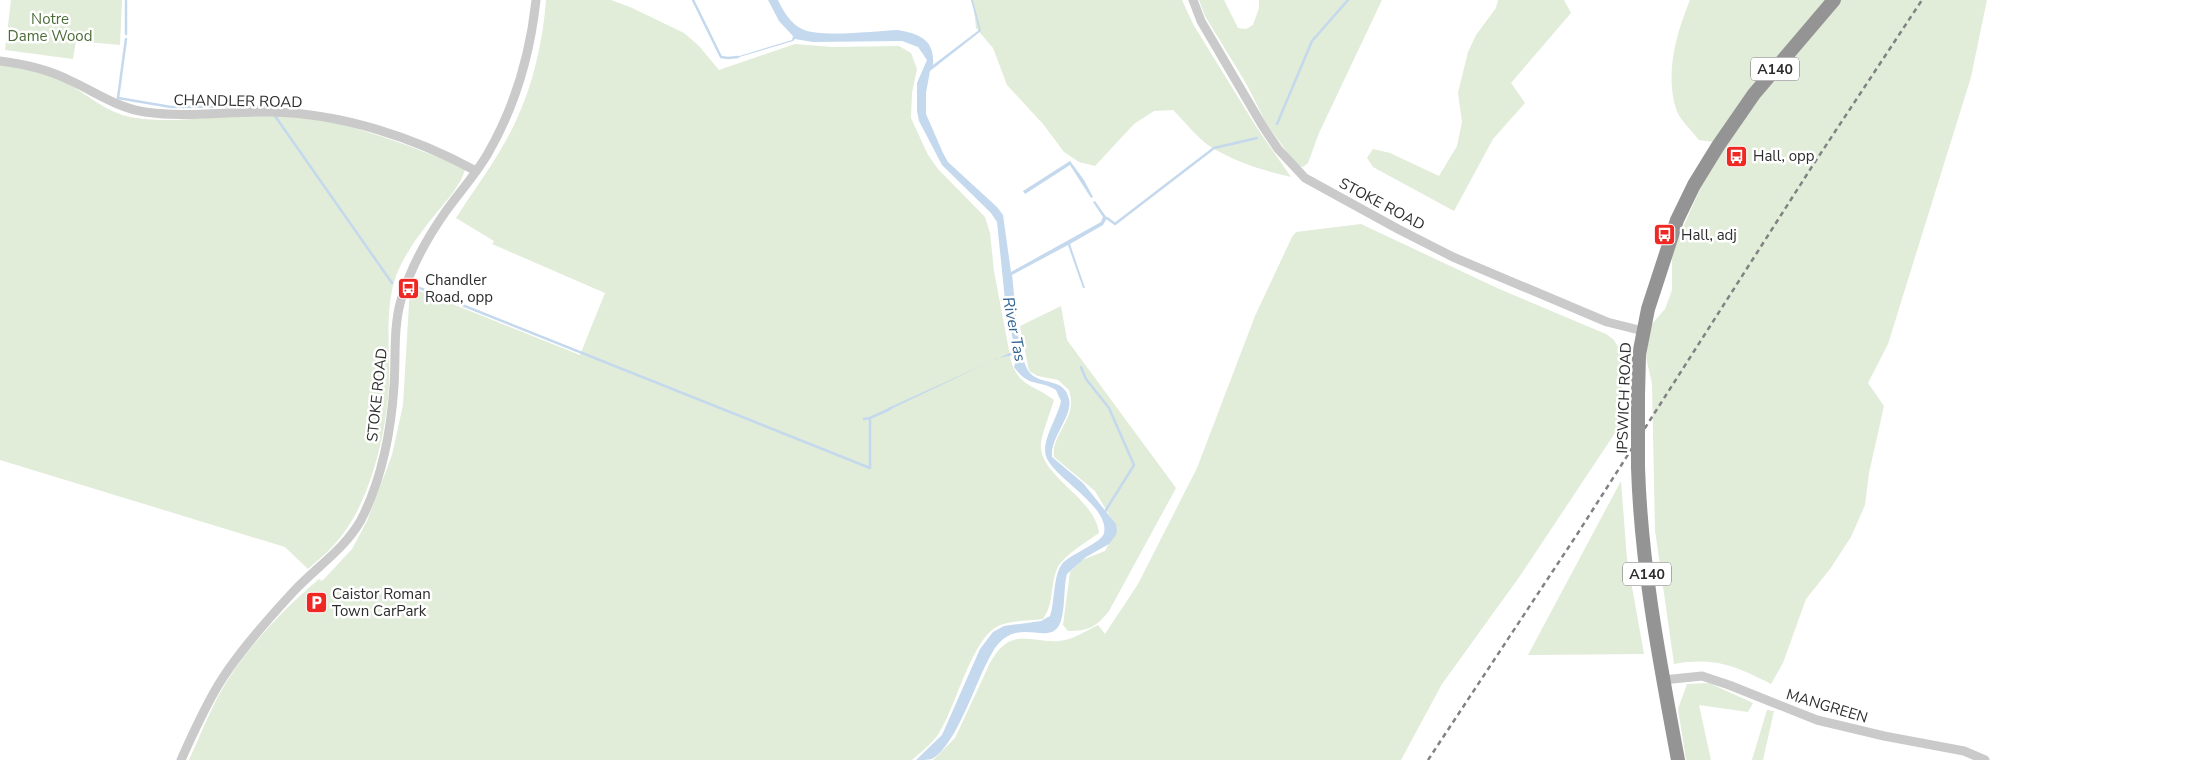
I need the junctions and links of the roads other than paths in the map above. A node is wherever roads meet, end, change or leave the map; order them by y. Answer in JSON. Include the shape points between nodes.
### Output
{"nodes":[{"id":1,"x":536,"y":0,"type":"edge"},
{"id":2,"x":1193,"y":0,"type":"edge"},
{"id":3,"x":1834,"y":0,"type":"edge"},
{"id":4,"x":0,"y":61,"type":"edge"},
{"id":5,"x":476,"y":171,"type":"junction"},
{"id":6,"x":1643,"y":331,"type":"junction"},
{"id":7,"x":1663,"y":680,"type":"junction"},
{"id":8,"x":181,"y":760,"type":"edge"},
{"id":9,"x":1678,"y":760,"type":"edge"},
{"id":10,"x":1985,"y":760,"type":"edge"}],
"edges":[{"from":1,"to":5,"type":"street","name":"STOKE ROAD","via":[[522,77],[507,118]]},
{"from":2,"to":6,"type":"street","name":"STOKE ROAD","via":[[1201,21],[1262,125],[1278,149],[1305,178],[1454,256],[1599,319]]},
{"from":3,"to":6,"type":"highway","name":"IPSWICH ROAD","number":"A140","via":[[1754,94],[1694,186],[1671,238]]},
{"from":4,"to":5,"type":"street","name":"CHANDLER ROAD","via":[[56,74],[121,106],[146,112],[272,112],[347,122],[420,145]]},
{"from":5,"to":8,"type":"street","name":"STOKE ROAD","via":[[444,214],[417,260],[401,300],[386,447],[361,518],[349,538],[257,632],[222,679]]},
{"from":6,"to":7,"type":"highway","name":"IPSWICH ROAD","number":"A140","bridge":true,"via":[[1639,355],[1638,467],[1651,612]]},
{"from":7,"to":9,"type":"highway","name":"IPSWICH ROAD","number":"A140"},
{"from":7,"to":10,"type":"street","name":"MANGREEN","via":[[1702,676],[1816,720],[1964,751]]}]}
